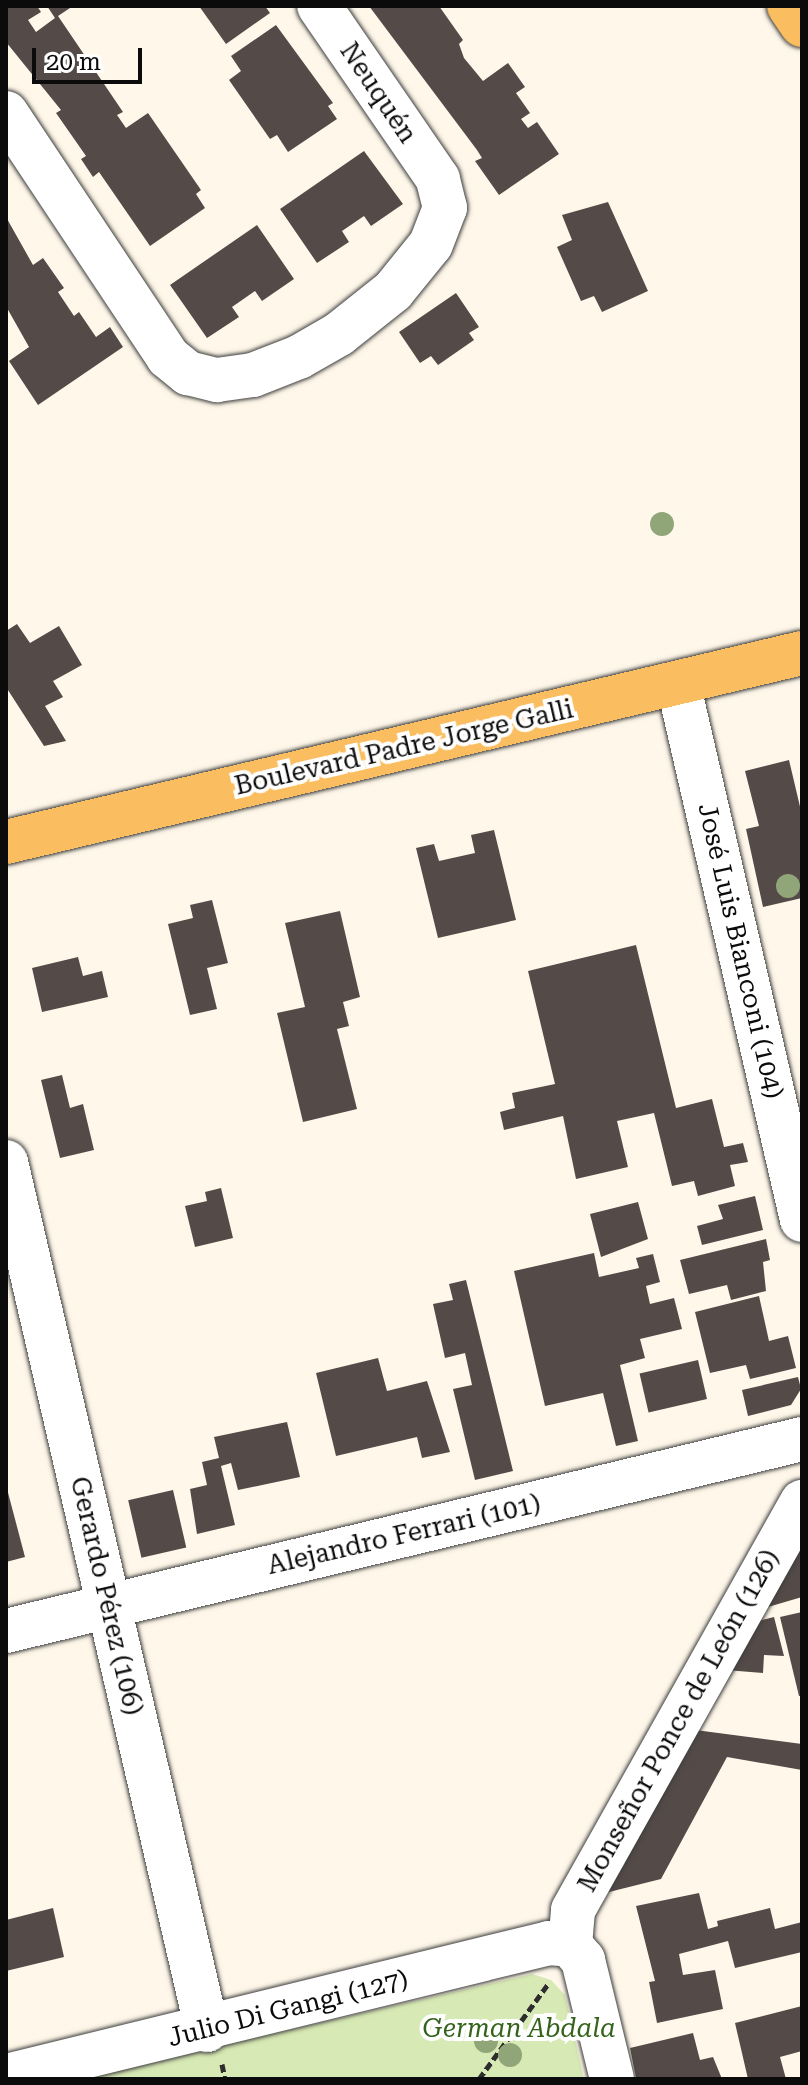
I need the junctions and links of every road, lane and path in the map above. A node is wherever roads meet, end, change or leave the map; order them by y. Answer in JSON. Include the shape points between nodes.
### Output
{"nodes":[{"id":1,"x":319,"y":6,"type":"edge"},
{"id":2,"x":789,"y":6,"type":"edge"},
{"id":3,"x":802,"y":25,"type":"edge"},
{"id":4,"x":6,"y":113,"type":"edge"},
{"id":5,"x":802,"y":653,"type":"edge"},
{"id":6,"x":678,"y":683,"type":"junction"},
{"id":7,"x":6,"y":842,"type":"edge"},
{"id":8,"x":6,"y":1162,"type":"edge"},
{"id":9,"x":802,"y":1220,"type":"edge"},
{"id":10,"x":802,"y":1439,"type":"edge"},
{"id":11,"x":802,"y":1502,"type":"edge"},
{"id":12,"x":108,"y":1606,"type":"junction"},
{"id":13,"x":6,"y":1631,"type":"edge"},
{"id":14,"x":570,"y":1945,"type":"junction"},
{"id":15,"x":207,"y":2030,"type":"junction"},
{"id":16,"x":6,"y":2076,"type":"edge"},
{"id":17,"x":479,"y":2079,"type":"edge"},
{"id":18,"x":612,"y":2079,"type":"edge"}],
"edges":[{"from":1,"to":4,"type":"street","name":"Neuquén","via":[[438,179],[445,208],[431,244],[393,291],[339,334],[288,362],[217,380],[188,373],[168,357]]},
{"from":2,"to":3,"type":"main road"},
{"from":5,"to":6,"type":"main road","name":"Boulevard Padre Jorge Galli"},
{"from":6,"to":7,"type":"main road","name":"Boulevard Padre Jorge Galli"},
{"from":6,"to":9,"type":"street","name":"José Luis Bianconi (104)"},
{"from":8,"to":12,"type":"street","name":"Gerardo Pérez (106)"},
{"from":10,"to":12,"type":"street","name":"Alejandro Ferrari (101)"},
{"from":11,"to":14,"type":"street","name":"Monseñor Ponce de León (126)","via":[[573,1910]]},
{"from":12,"to":13,"type":"street","name":"Alejandro Ferrari (101)"},
{"from":12,"to":15,"type":"street","name":"Gerardo Pérez (106)"},
{"from":14,"to":15,"type":"street","name":"Julio Di Gangi (127)","via":[[549,1943]]},
{"from":14,"to":17,"type":"path"},
{"from":14,"to":18,"type":"street","via":[[583,1960]]},
{"from":15,"to":16,"type":"street","name":"Julio Di Gangi (127)"}]}
